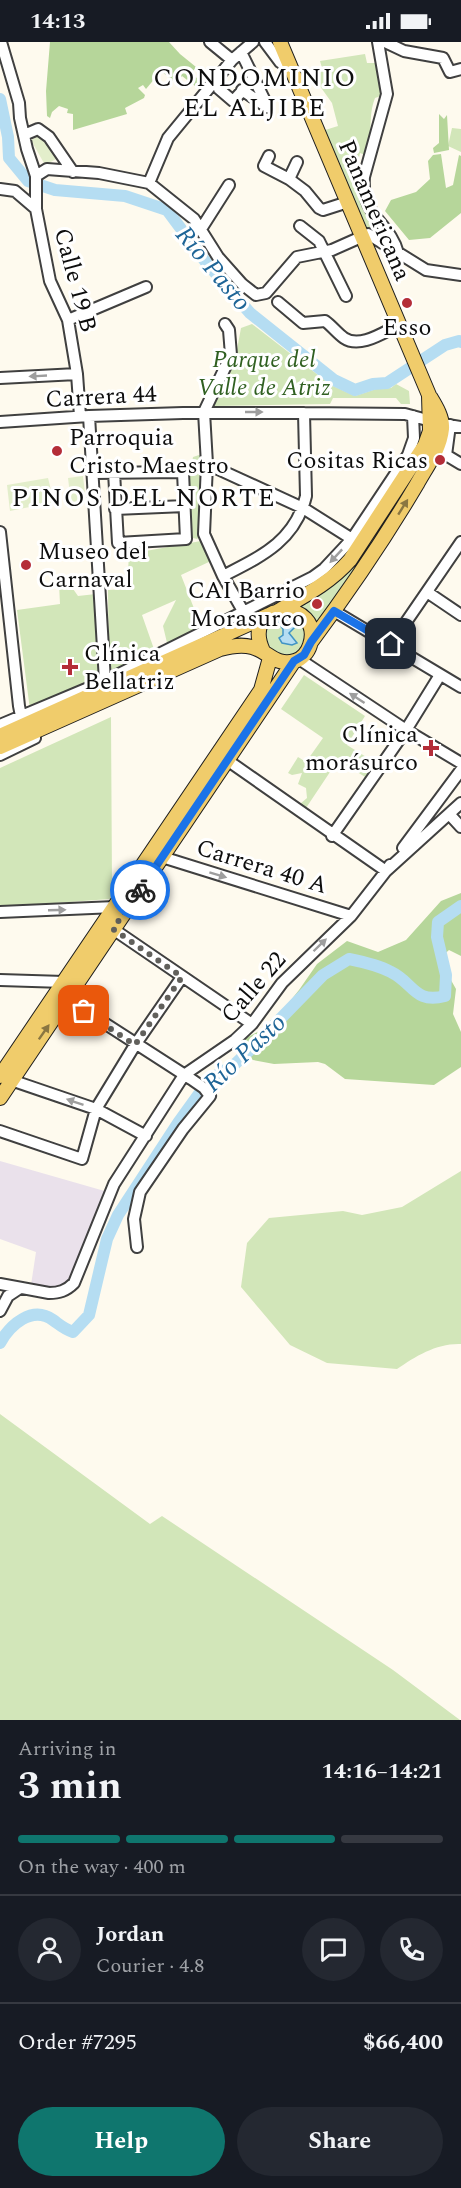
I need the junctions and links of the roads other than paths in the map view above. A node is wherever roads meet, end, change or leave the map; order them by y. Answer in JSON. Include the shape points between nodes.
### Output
{"nodes":[{"id":1,"x":1,"y":42,"type":"edge"},
{"id":2,"x":210,"y":42,"type":"edge"},
{"id":3,"x":252,"y":42,"type":"edge"},
{"id":4,"x":265,"y":42,"type":"edge"},
{"id":5,"x":280,"y":42,"type":"edge"},
{"id":6,"x":378,"y":42,"type":"edge"},
{"id":7,"x":385,"y":42,"type":"edge"},
{"id":8,"x":241,"y":52,"type":"junction"},
{"id":9,"x":232,"y":60,"type":"junction"},
{"id":10,"x":461,"y":69,"type":"edge"},
{"id":11,"x":292,"y":70,"type":"junction"},
{"id":12,"x":254,"y":78,"type":"junction"},
{"id":13,"x":219,"y":89,"type":"dead end"},
{"id":14,"x":242,"y":90,"type":"junction"},
{"id":15,"x":24,"y":135,"type":"junction"},
{"id":16,"x":269,"y":156,"type":"dead end"},
{"id":17,"x":297,"y":162,"type":"dead end"},
{"id":18,"x":73,"y":172,"type":"junction"},
{"id":19,"x":37,"y":179,"type":"junction"},
{"id":20,"x":289,"y":179,"type":"junction"},
{"id":21,"x":149,"y":183,"type":"junction"},
{"id":22,"x":229,"y":185,"type":"dead end"},
{"id":23,"x":0,"y":189,"type":"edge"},
{"id":24,"x":348,"y":202,"type":"junction"},
{"id":25,"x":36,"y":209,"type":"junction"},
{"id":26,"x":300,"y":226,"type":"dead end"},
{"id":27,"x":201,"y":230,"type":"junction"},
{"id":28,"x":362,"y":235,"type":"junction"},
{"id":29,"x":324,"y":252,"type":"junction"},
{"id":30,"x":398,"y":254,"type":"junction"},
{"id":31,"x":444,"y":273,"type":"junction"},
{"id":32,"x":461,"y":274,"type":"edge"},
{"id":33,"x":461,"y":281,"type":"edge"},
{"id":34,"x":146,"y":287,"type":"dead end"},
{"id":35,"x":346,"y":296,"type":"dead end"},
{"id":36,"x":278,"y":302,"type":"dead end"},
{"id":37,"x":68,"y":320,"type":"junction"},
{"id":38,"x":225,"y":324,"type":"dead end"},
{"id":39,"x":399,"y":325,"type":"junction"},
{"id":40,"x":77,"y":374,"type":"junction"},
{"id":41,"x":0,"y":378,"type":"edge"},
{"id":42,"x":204,"y":412,"type":"junction"},
{"id":43,"x":304,"y":412,"type":"junction"},
{"id":44,"x":84,"y":416,"type":"junction"},
{"id":45,"x":413,"y":416,"type":"junction"},
{"id":46,"x":0,"y":422,"type":"edge"},
{"id":47,"x":446,"y":424,"type":"edge"},
{"id":48,"x":441,"y":452,"type":"junction"},
{"id":49,"x":207,"y":464,"type":"junction"},
{"id":50,"x":461,"y":464,"type":"edge"},
{"id":51,"x":93,"y":472,"type":"junction"},
{"id":52,"x":114,"y":472,"type":"junction"},
{"id":53,"x":386,"y":495,"type":"junction"},
{"id":54,"x":185,"y":506,"type":"junction"},
{"id":55,"x":303,"y":508,"type":"junction"},
{"id":56,"x":115,"y":509,"type":"junction"},
{"id":57,"x":0,"y":532,"type":"edge"},
{"id":58,"x":352,"y":539,"type":"junction"},
{"id":59,"x":461,"y":542,"type":"edge"},
{"id":60,"x":223,"y":576,"type":"junction"},
{"id":61,"x":427,"y":592,"type":"junction"},
{"id":62,"x":243,"y":611,"type":"junction"},
{"id":63,"x":334,"y":611,"type":"junction"},
{"id":64,"x":274,"y":612,"type":"junction"},
{"id":65,"x":461,"y":615,"type":"edge"},
{"id":66,"x":311,"y":642,"type":"junction"},
{"id":67,"x":391,"y":644,"type":"junction"},
{"id":68,"x":188,"y":646,"type":"junction"},
{"id":69,"x":266,"y":654,"type":"junction"},
{"id":70,"x":296,"y":660,"type":"junction"},
{"id":71,"x":440,"y":675,"type":"junction"},
{"id":72,"x":105,"y":681,"type":"junction"},
{"id":73,"x":461,"y":687,"type":"edge"},
{"id":74,"x":21,"y":716,"type":"junction"},
{"id":75,"x":64,"y":722,"type":"junction"},
{"id":76,"x":0,"y":725,"type":"edge"},
{"id":77,"x":406,"y":730,"type":"junction"},
{"id":78,"x":0,"y":736,"type":"edge"},
{"id":79,"x":0,"y":747,"type":"edge"},
{"id":80,"x":0,"y":755,"type":"edge"},
{"id":81,"x":227,"y":760,"type":"junction"},
{"id":82,"x":461,"y":763,"type":"edge"},
{"id":83,"x":461,"y":770,"type":"edge"},
{"id":84,"x":461,"y":803,"type":"edge"},
{"id":85,"x":450,"y":814,"type":"junction"},
{"id":86,"x":461,"y":827,"type":"edge"},
{"id":87,"x":332,"y":836,"type":"junction"},
{"id":88,"x":162,"y":857,"type":"junction"},
{"id":89,"x":386,"y":871,"type":"junction"},
{"id":90,"x":115,"y":907,"type":"junction"},
{"id":91,"x":0,"y":912,"type":"edge"},
{"id":92,"x":351,"y":916,"type":"junction"},
{"id":93,"x":113,"y":929,"type":"junction"},
{"id":94,"x":182,"y":977,"type":"junction"},
{"id":95,"x":0,"y":980,"type":"edge"},
{"id":96,"x":64,"y":982,"type":"junction"},
{"id":97,"x":67,"y":999,"type":"junction"},
{"id":98,"x":252,"y":1024,"type":"junction"},
{"id":99,"x":135,"y":1045,"type":"junction"},
{"id":100,"x":22,"y":1054,"type":"junction"},
{"id":101,"x":188,"y":1077,"type":"junction"},
{"id":102,"x":6,"y":1078,"type":"edge"},
{"id":103,"x":0,"y":1098,"type":"edge"},
{"id":104,"x":96,"y":1109,"type":"junction"},
{"id":105,"x":0,"y":1131,"type":"edge"},
{"id":106,"x":144,"y":1139,"type":"junction"},
{"id":107,"x":137,"y":1247,"type":"dead end"},
{"id":108,"x":0,"y":1284,"type":"edge"},
{"id":109,"x":20,"y":1288,"type":"junction"},
{"id":110,"x":0,"y":1311,"type":"edge"}],
"edges":[{"from":1,"to":15,"type":"street"},
{"from":2,"to":9,"type":"street"},
{"from":3,"to":8,"type":"street"},
{"from":4,"to":11,"type":"street","via":[[280,62]]},
{"from":5,"to":11,"type":"main road","name":"Panamericana"},
{"from":6,"to":30,"type":"street","via":[[387,94],[363,188],[370,211]]},
{"from":7,"to":10,"type":"street","via":[[404,51],[443,58],[450,72]]},
{"from":8,"to":9,"type":"street"},
{"from":8,"to":12,"type":"street"},
{"from":9,"to":21,"type":"street","via":[[168,138]]},
{"from":11,"to":24,"type":"main road","name":"Panamericana"},
{"from":12,"to":14,"type":"street"},
{"from":12,"to":14,"type":"street","via":[[268,107]]},
{"from":13,"to":14,"type":"street","via":[[233,100]]},
{"from":15,"to":18,"type":"street","via":[[38,129],[49,137]]},
{"from":15,"to":19,"type":"street"},
{"from":16,"to":20,"type":"street","via":[[264,166]]},
{"from":17,"to":20,"type":"street"},
{"from":18,"to":19,"type":"street","via":[[47,169]]},
{"from":18,"to":21,"type":"street"},
{"from":19,"to":25,"type":"street","name":"Calle 19 B"},
{"from":20,"to":24,"type":"street","via":[[323,210]]},
{"from":21,"to":27,"type":"street","via":[[194,219]]},
{"from":22,"to":27,"type":"street"},
{"from":23,"to":25,"type":"street","via":[[15,192]]},
{"from":24,"to":28,"type":"main road","name":"Panamericana"},
{"from":25,"to":37,"type":"street","name":"Calle 19 B","via":[[50,281]]},
{"from":26,"to":29,"type":"street","via":[[317,239]]},
{"from":27,"to":29,"type":"street","via":[[218,256],[256,295],[266,293],[297,257]]},
{"from":28,"to":29,"type":"street"},
{"from":28,"to":30,"type":"street","via":[[370,234]]},
{"from":28,"to":39,"type":"main road","name":"Panamericana"},
{"from":29,"to":35,"type":"street"},
{"from":30,"to":31,"type":"street","via":[[426,270]]},
{"from":31,"to":32,"type":"street"},
{"from":31,"to":33,"type":"street"},
{"from":34,"to":37,"type":"street"},
{"from":36,"to":39,"type":"street","via":[[303,323],[325,321],[344,338],[356,342]]},
{"from":37,"to":40,"type":"street","name":"Calle 19 B"},
{"from":38,"to":42,"type":"street","via":[[231,355]]},
{"from":39,"to":47,"type":"main road","name":"Panamericana"},
{"from":40,"to":41,"type":"street","one_way":true},
{"from":40,"to":44,"type":"street","name":"Calle 19 B"},
{"from":42,"to":43,"type":"street","name":"Carrera 44","one_way":true},
{"from":42,"to":44,"type":"street","name":"Carrera 44"},
{"from":42,"to":49,"type":"street"},
{"from":43,"to":45,"type":"street","name":"Carrera 44"},
{"from":43,"to":55,"type":"street"},
{"from":44,"to":46,"type":"street","name":"Carrera 44"},
{"from":44,"to":51,"type":"street"},
{"from":45,"to":47,"type":"street","name":"Carrera 44"},
{"from":45,"to":53,"type":"street","via":[[414,438]]},
{"from":47,"to":48,"type":"main road","name":"Panamericana"},
{"from":47,"to":53,"type":"main road","name":"Panamericana","via":[[430,431],[425,445]]},
{"from":48,"to":50,"type":"street"},
{"from":63,"to":48,"type":"main road","name":"Panamericana","one_way":true},
{"from":49,"to":55,"type":"street"},
{"from":49,"to":60,"type":"street","via":[[204,534]]},
{"from":51,"to":52,"type":"street"},
{"from":51,"to":72,"type":"street"},
{"from":52,"to":54,"type":"street","via":[[183,472]]},
{"from":52,"to":56,"type":"street"},
{"from":53,"to":58,"type":"street"},
{"from":53,"to":64,"type":"main road","name":"Panamericana","via":[[339,573]]},
{"from":54,"to":56,"type":"street"},
{"from":54,"to":56,"type":"street","via":[[186,539],[118,543]]},
{"from":55,"to":58,"type":"street"},
{"from":55,"to":60,"type":"street","via":[[286,537],[261,557]]},
{"from":57,"to":74,"type":"street"},
{"from":58,"to":62,"type":"street","one_way":true,"via":[[313,577]]},
{"from":59,"to":61,"type":"street"},
{"from":60,"to":62,"type":"street"},
{"from":61,"to":65,"type":"street"},
{"from":61,"to":67,"type":"street"},
{"from":62,"to":68,"type":"street"},
{"from":63,"to":66,"type":"main road","name":"Panamericana"},
{"from":63,"to":67,"type":"street"},
{"from":64,"to":66,"type":"main road","via":[[293,611],[306,620]]},
{"from":64,"to":68,"type":"main road","name":"Panamericana"},
{"from":64,"to":69,"type":"main road","via":[[264,620],[259,635]]},
{"from":66,"to":70,"type":"main road"},
{"from":67,"to":71,"type":"street"},
{"from":68,"to":72,"type":"street"},
{"from":68,"to":78,"type":"main road","name":"Panamericana"},
{"from":69,"to":70,"type":"main road","via":[[286,663]]},
{"from":69,"to":75,"type":"main road","via":[[236,645],[220,649]]},
{"from":69,"to":90,"type":"main road","via":[[261,690]]},
{"from":77,"to":70,"type":"street","one_way":true},
{"from":70,"to":81,"type":"main road"},
{"from":71,"to":73,"type":"street"},
{"from":71,"to":77,"type":"street"},
{"from":72,"to":74,"type":"street"},
{"from":74,"to":76,"type":"street"},
{"from":75,"to":79,"type":"main road"},
{"from":75,"to":80,"type":"street"},
{"from":77,"to":82,"type":"street"},
{"from":77,"to":87,"type":"street"},
{"from":81,"to":87,"type":"street"},
{"from":81,"to":88,"type":"main road"},
{"from":83,"to":89,"type":"street"},
{"from":84,"to":85,"type":"street","name":"Calle 22"},
{"from":85,"to":86,"type":"street"},
{"from":85,"to":89,"type":"street","name":"Calle 22"},
{"from":87,"to":89,"type":"street"},
{"from":88,"to":92,"type":"street","name":"Carrera 40 A","one_way":true},
{"from":88,"to":93,"type":"main road"},
{"from":89,"to":92,"type":"street","name":"Calle 22"},
{"from":91,"to":90,"type":"street","one_way":true},
{"from":90,"to":96,"type":"main road"},
{"from":98,"to":92,"type":"street","name":"Calle 22","one_way":true,"via":[[282,983]]},
{"from":93,"to":94,"type":"street"},
{"from":93,"to":97,"type":"main road"},
{"from":94,"to":98,"type":"street"},
{"from":94,"to":99,"type":"street"},
{"from":95,"to":96,"type":"street"},
{"from":96,"to":100,"type":"main road"},
{"from":97,"to":99,"type":"street"},
{"from":100,"to":97,"type":"main road","one_way":true},
{"from":98,"to":101,"type":"street","name":"Calle 22"},
{"from":99,"to":101,"type":"street"},
{"from":99,"to":104,"type":"street"},
{"from":100,"to":102,"type":"main road"},
{"from":101,"to":106,"type":"street","name":"Calle 22"},
{"from":101,"to":107,"type":"street","via":[[210,1096],[141,1192],[134,1219]]},
{"from":102,"to":103,"type":"main road"},
{"from":104,"to":102,"type":"street","one_way":true},
{"from":104,"to":105,"type":"street","via":[[82,1159]]},
{"from":104,"to":106,"type":"street"},
{"from":106,"to":109,"type":"street","name":"Calle 22","via":[[114,1184],[74,1283],[57,1293]]},
{"from":108,"to":109,"type":"street"},
{"from":109,"to":110,"type":"street","via":[[8,1296]]}]}
